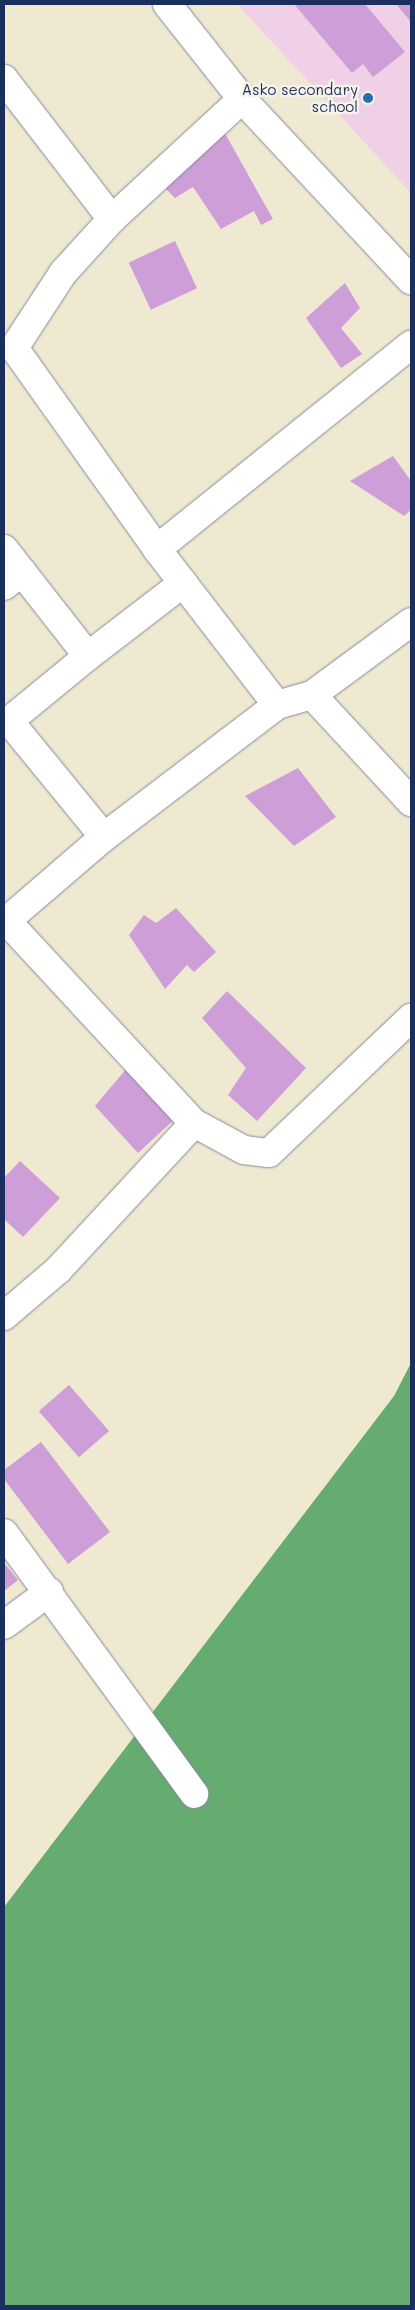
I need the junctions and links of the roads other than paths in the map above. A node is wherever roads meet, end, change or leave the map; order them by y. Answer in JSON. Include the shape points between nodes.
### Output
{"nodes":[{"id":1,"x":168,"y":4,"type":"edge"},
{"id":2,"x":4,"y":78,"type":"edge"},
{"id":3,"x":242,"y":99,"type":"junction"},
{"id":4,"x":112,"y":219,"type":"junction"},
{"id":5,"x":411,"y":280,"type":"edge"},
{"id":6,"x":411,"y":345,"type":"edge"},
{"id":7,"x":9,"y":357,"type":"edge"},
{"id":8,"x":4,"y":549,"type":"edge"},
{"id":9,"x":158,"y":549,"type":"junction"},
{"id":10,"x":13,"y":579,"type":"edge"},
{"id":11,"x":183,"y":583,"type":"junction"},
{"id":12,"x":411,"y":622,"type":"edge"},
{"id":13,"x":88,"y":656,"type":"junction"},
{"id":14,"x":312,"y":694,"type":"junction"},
{"id":15,"x":277,"y":705,"type":"junction"},
{"id":16,"x":6,"y":717,"type":"edge"},
{"id":17,"x":411,"y":802,"type":"edge"},
{"id":18,"x":104,"y":837,"type":"junction"},
{"id":19,"x":5,"y":920,"type":"edge"},
{"id":20,"x":411,"y":1018,"type":"edge"},
{"id":21,"x":194,"y":1123,"type":"junction"},
{"id":22,"x":4,"y":1316,"type":"edge"},
{"id":23,"x":4,"y":1533,"type":"edge"},
{"id":24,"x":49,"y":1592,"type":"junction"},
{"id":25,"x":4,"y":1625,"type":"edge"},
{"id":26,"x":194,"y":1794,"type":"dead end"}],
"edges":[{"from":1,"to":3,"type":"street"},
{"from":2,"to":4,"type":"street"},
{"from":3,"to":4,"type":"street"},
{"from":3,"to":5,"type":"street"},
{"from":4,"to":7,"type":"street","via":[[63,273]]},
{"from":6,"to":9,"type":"street"},
{"from":7,"to":9,"type":"street"},
{"from":8,"to":10,"type":"street"},
{"from":9,"to":11,"type":"street"},
{"from":10,"to":13,"type":"street"},
{"from":11,"to":13,"type":"street"},
{"from":11,"to":15,"type":"street"},
{"from":12,"to":14,"type":"street"},
{"from":13,"to":16,"type":"street"},
{"from":14,"to":15,"type":"street"},
{"from":14,"to":17,"type":"street"},
{"from":15,"to":18,"type":"street"},
{"from":16,"to":18,"type":"street"},
{"from":18,"to":19,"type":"street"},
{"from":19,"to":21,"type":"street"},
{"from":20,"to":21,"type":"street","via":[[268,1153],[244,1150]]},
{"from":21,"to":22,"type":"street","via":[[58,1270]]},
{"from":23,"to":24,"type":"street"},
{"from":24,"to":25,"type":"street"},
{"from":24,"to":26,"type":"street"}]}
